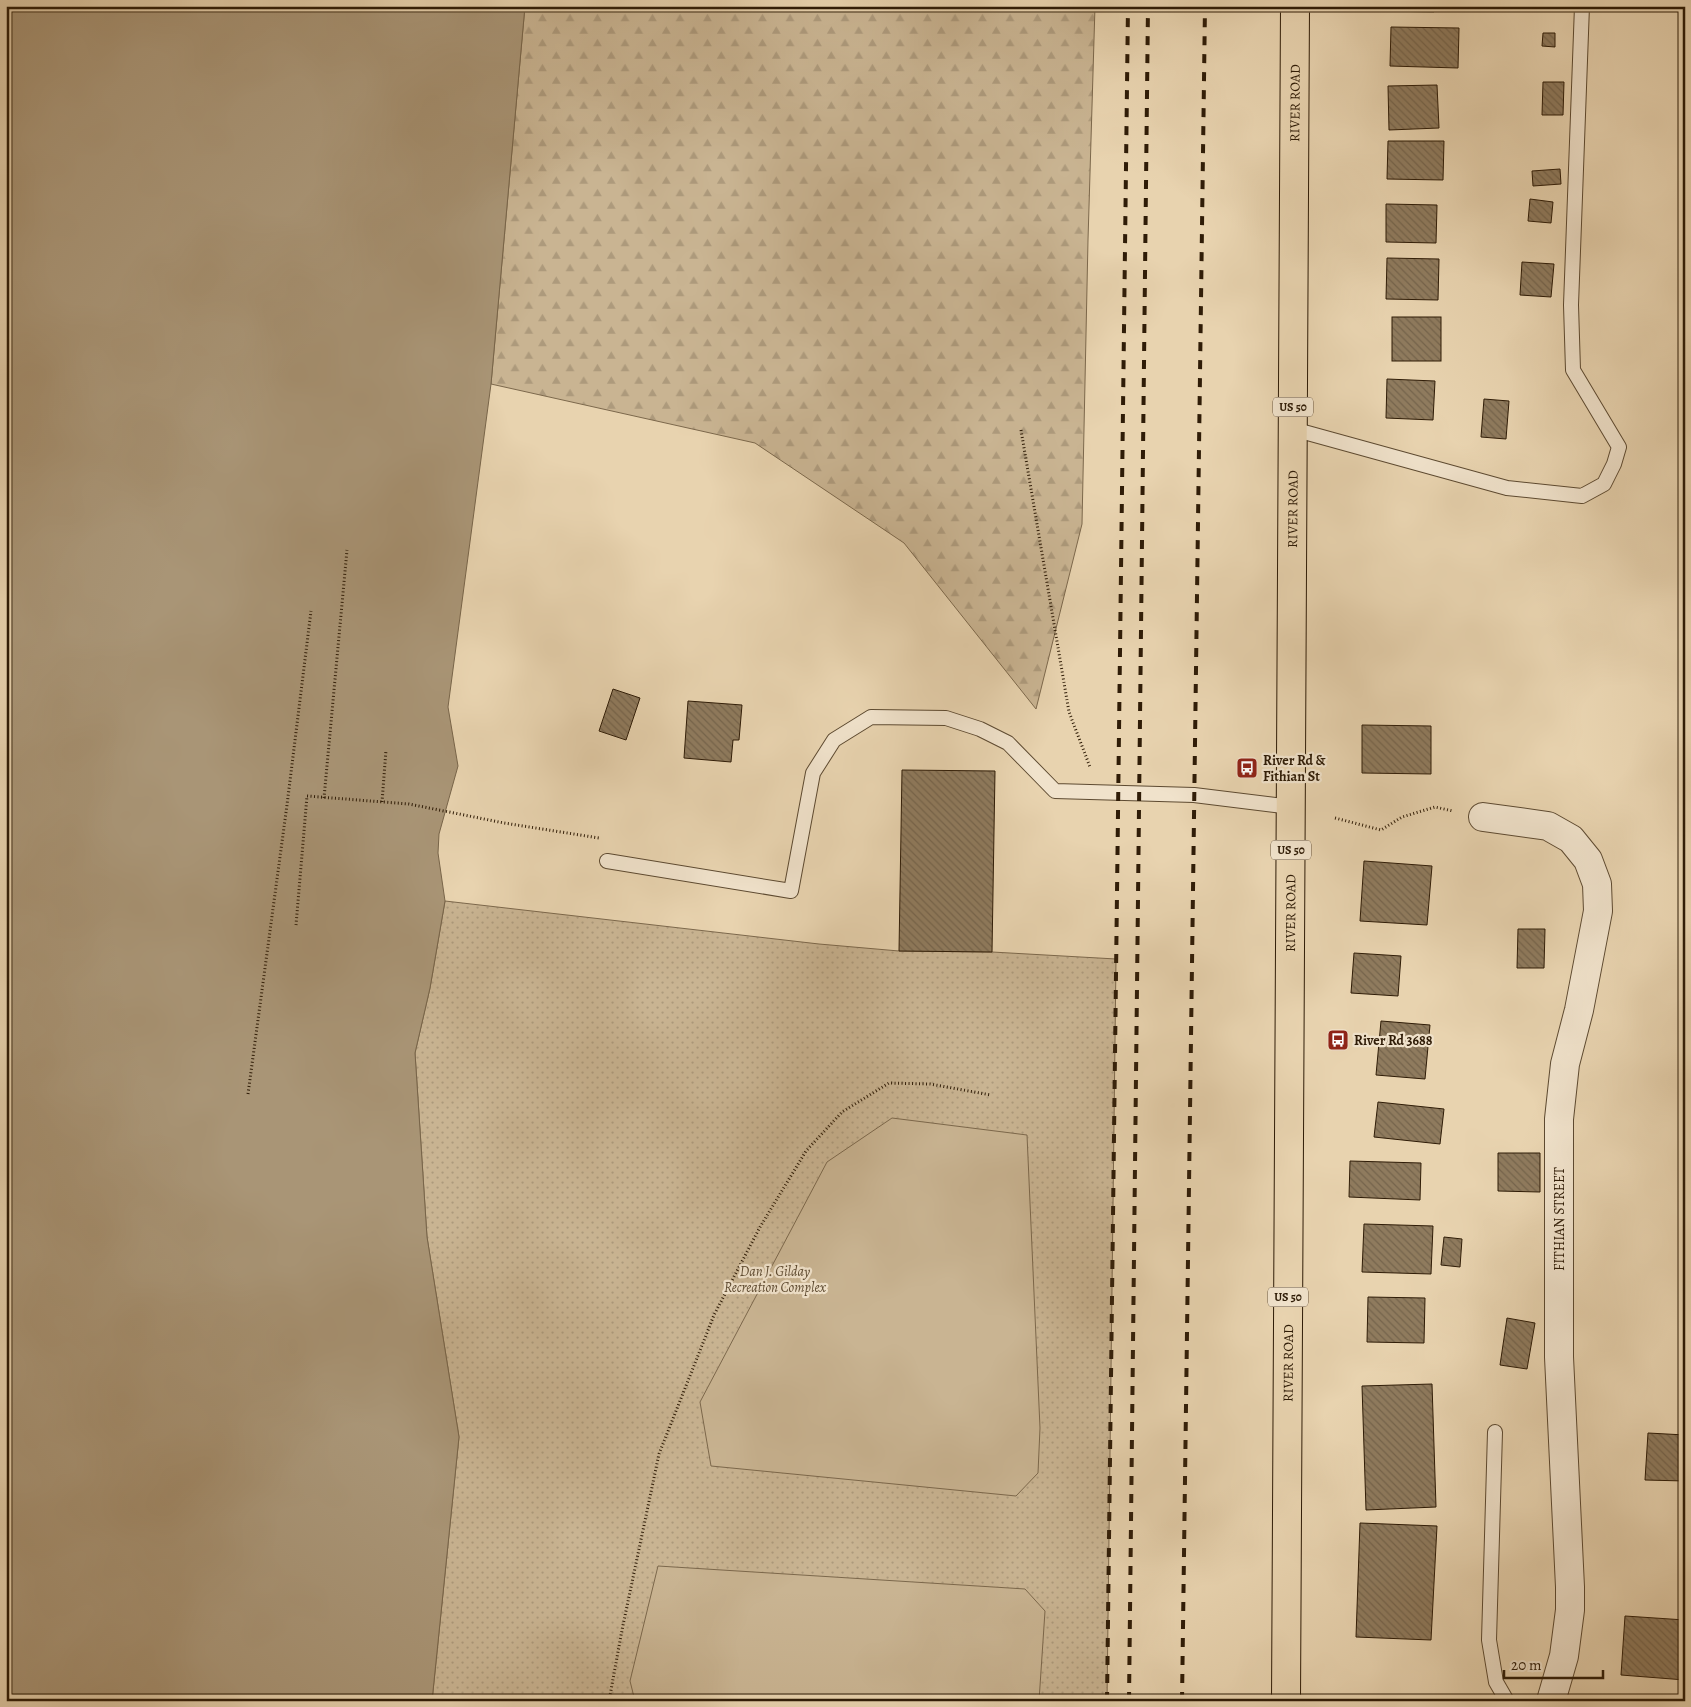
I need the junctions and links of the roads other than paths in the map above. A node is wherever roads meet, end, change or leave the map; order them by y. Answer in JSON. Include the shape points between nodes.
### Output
{"nodes":[{"id":1,"x":1295,"y":6,"type":"edge"},
{"id":2,"x":1582,"y":6,"type":"edge"},
{"id":3,"x":1293,"y":429,"type":"junction"},
{"id":4,"x":1291,"y":807,"type":"junction"},
{"id":5,"x":1483,"y":817,"type":"road end"},
{"id":6,"x":607,"y":861,"type":"dead end"},
{"id":7,"x":1495,"y":1432,"type":"dead end"},
{"id":8,"x":1286,"y":1701,"type":"edge"},
{"id":9,"x":1507,"y":1701,"type":"edge"},
{"id":10,"x":1551,"y":1701,"type":"edge"}],
"edges":[{"from":1,"to":3,"type":"main road","name":"RIVER ROAD","number":"US 50"},
{"from":2,"to":3,"type":"lane","via":[[1570,305],[1573,370],[1619,447],[1604,484],[1582,496],[1507,488]]},
{"from":3,"to":4,"type":"main road","name":"RIVER ROAD","number":"US 50"},
{"from":4,"to":6,"type":"lane","via":[[1194,795],[1055,791],[1008,743],[980,729],[946,718],[870,717],[834,740],[813,773],[791,891]]},
{"from":4,"to":8,"type":"main road","name":"RIVER ROAD","number":"US 50"},
{"from":5,"to":10,"type":"street","name":"FITHIAN STREET","via":[[1548,826],[1571,839],[1588,860],[1597,884],[1598,911],[1565,1064],[1559,1119],[1559,1357],[1570,1610],[1564,1656]]},
{"from":7,"to":9,"type":"lane","via":[[1489,1640],[1496,1682]]}]}
